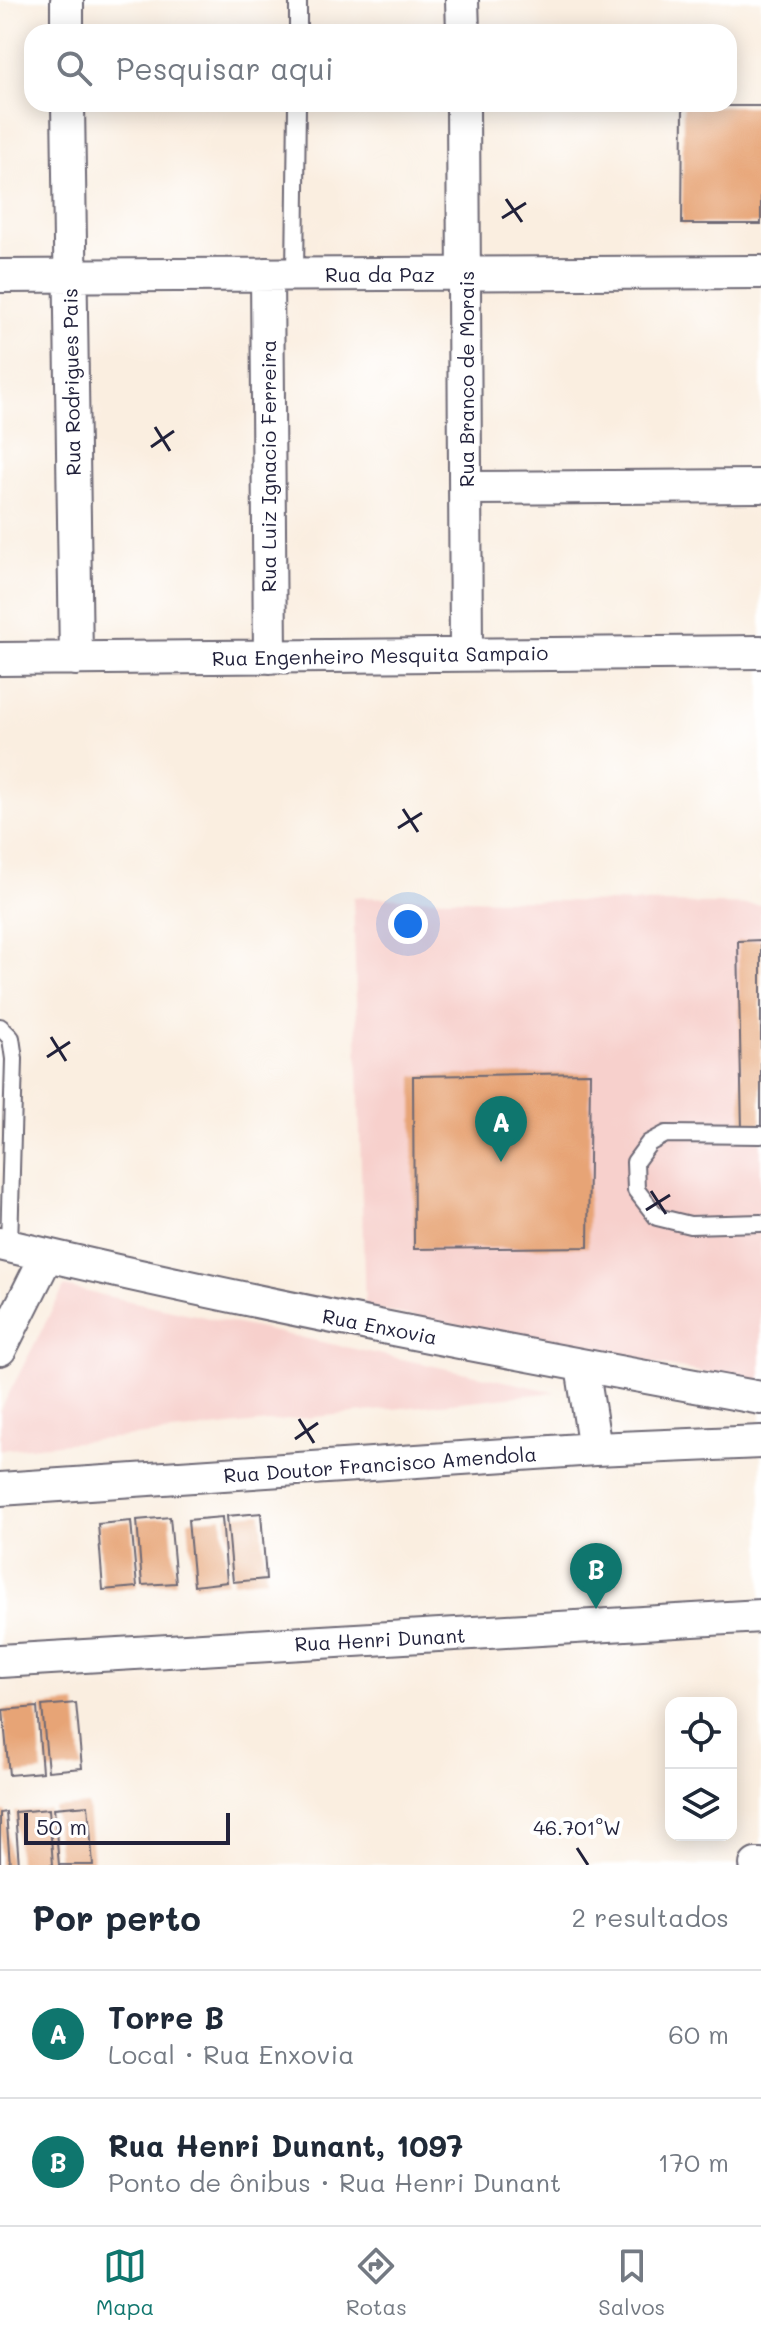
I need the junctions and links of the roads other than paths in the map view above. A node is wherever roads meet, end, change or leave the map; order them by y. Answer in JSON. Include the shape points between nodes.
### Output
{"nodes":[{"id":1,"x":67,"y":0,"type":"edge"},
{"id":2,"x":298,"y":0,"type":"edge"},
{"id":3,"x":462,"y":0,"type":"edge"},
{"id":4,"x":67,"y":24,"type":"edge"},
{"id":5,"x":298,"y":24,"type":"edge"},
{"id":6,"x":463,"y":24,"type":"edge"},
{"id":7,"x":68,"y":112,"type":"edge"},
{"id":8,"x":296,"y":112,"type":"edge"},
{"id":9,"x":463,"y":112,"type":"edge"},
{"id":10,"x":761,"y":272,"type":"edge"},
{"id":11,"x":281,"y":274,"type":"junction"},
{"id":12,"x":465,"y":274,"type":"junction"},
{"id":13,"x":70,"y":275,"type":"junction"},
{"id":14,"x":0,"y":276,"type":"edge"},
{"id":15,"x":761,"y":486,"type":"edge"},
{"id":16,"x":466,"y":488,"type":"junction"},
{"id":17,"x":761,"y":652,"type":"edge"},
{"id":18,"x":466,"y":654,"type":"junction"},
{"id":19,"x":270,"y":657,"type":"junction"},
{"id":20,"x":0,"y":659,"type":"edge"},
{"id":21,"x":76,"y":659,"type":"junction"},
{"id":22,"x":0,"y":1027,"type":"edge"},
{"id":23,"x":761,"y":1135,"type":"edge"},
{"id":24,"x":761,"y":1223,"type":"edge"},
{"id":25,"x":4,"y":1245,"type":"edge"},
{"id":26,"x":47,"y":1255,"type":"junction"},
{"id":27,"x":0,"y":1349,"type":"edge"},
{"id":28,"x":582,"y":1366,"type":"junction"},
{"id":29,"x":761,"y":1398,"type":"edge"},
{"id":30,"x":761,"y":1442,"type":"edge"},
{"id":31,"x":595,"y":1449,"type":"junction"},
{"id":32,"x":0,"y":1489,"type":"edge"},
{"id":33,"x":761,"y":1616,"type":"edge"},
{"id":34,"x":0,"y":1661,"type":"edge"}],
"edges":[{"from":1,"to":4,"type":"street"},
{"from":2,"to":5,"type":"lane"},
{"from":3,"to":6,"type":"street"},
{"from":7,"to":13,"type":"street","name":"Rua Rodrigues Pais"},
{"from":8,"to":11,"type":"lane"},
{"from":9,"to":12,"type":"street","name":"Rua Branco de Morais"},
{"from":10,"to":12,"type":"street","name":"Rua da Paz"},
{"from":11,"to":12,"type":"street","name":"Rua da Paz"},
{"from":11,"to":13,"type":"street","name":"Rua da Paz"},
{"from":11,"to":19,"type":"street","name":"Rua Luiz Ignacio Ferreira"},
{"from":12,"to":16,"type":"street","name":"Rua Branco de Morais"},
{"from":13,"to":14,"type":"street","name":"Rua da Paz"},
{"from":13,"to":21,"type":"street","name":"Rua Rodrigues Pais"},
{"from":15,"to":16,"type":"street"},
{"from":16,"to":18,"type":"street","name":"Rua Branco de Morais"},
{"from":17,"to":18,"type":"street","name":"Rua Engenheiro Mesquita Sampaio"},
{"from":18,"to":19,"type":"street","name":"Rua Engenheiro Mesquita Sampaio"},
{"from":19,"to":21,"type":"street","name":"Rua Engenheiro Mesquita Sampaio"},
{"from":20,"to":21,"type":"street","name":"Rua Engenheiro Mesquita Sampaio"},
{"from":22,"to":25,"type":"lane","via":[[11,1038],[14,1059]]},
{"from":23,"to":24,"type":"lane","via":[[666,1134],[649,1143],[635,1162],[636,1190],[657,1217],[690,1225]]},
{"from":25,"to":26,"type":"street","name":"Rua Enxovia"},
{"from":26,"to":27,"type":"street"},
{"from":26,"to":28,"type":"street","name":"Rua Enxovia"},
{"from":28,"to":29,"type":"street","name":"Rua Enxovia"},
{"from":28,"to":31,"type":"street"},
{"from":30,"to":31,"type":"street","name":"Rua Doutor Francisco Amendola"},
{"from":31,"to":32,"type":"street","name":"Rua Doutor Francisco Amendola"},
{"from":33,"to":34,"type":"street","name":"Rua Henri Dunant"}]}
